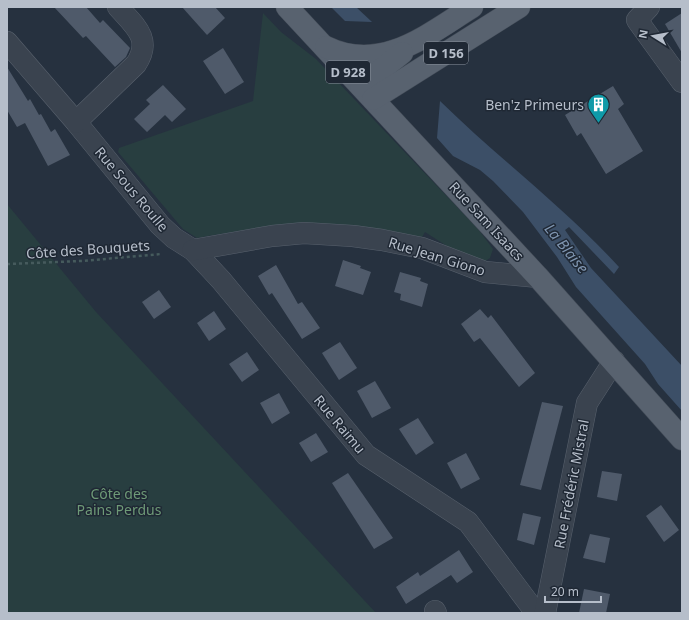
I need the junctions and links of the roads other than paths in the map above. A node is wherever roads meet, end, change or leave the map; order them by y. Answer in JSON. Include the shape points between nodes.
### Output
{"nodes":[{"id":1,"x":118,"y":7,"type":"edge"},
{"id":2,"x":287,"y":7,"type":"edge"},
{"id":3,"x":472,"y":7,"type":"edge"},
{"id":4,"x":519,"y":7,"type":"edge"},
{"id":5,"x":649,"y":7,"type":"edge"},
{"id":6,"x":422,"y":38,"type":"junction"},
{"id":7,"x":7,"y":42,"type":"edge"},
{"id":8,"x":323,"y":45,"type":"junction"},
{"id":9,"x":682,"y":82,"type":"edge"},
{"id":10,"x":367,"y":93,"type":"junction"},
{"id":11,"x":76,"y":122,"type":"junction"},
{"id":12,"x":193,"y":250,"type":"junction"},
{"id":13,"x":538,"y":277,"type":"junction"},
{"id":14,"x":614,"y":361,"type":"junction"},
{"id":15,"x":682,"y":439,"type":"edge"},
{"id":16,"x":536,"y":613,"type":"edge"},
{"id":17,"x":545,"y":613,"type":"edge"}],
"edges":[{"from":1,"to":11,"type":"street","via":[[139,30],[143,42],[142,53],[136,64]]},
{"from":2,"to":8,"type":"main road","name":"Rue Sam Isaacs","number":"D 928"},
{"from":3,"to":6,"type":"main road","number":"D 156"},
{"from":4,"to":10,"type":"main road","number":"D 156"},
{"from":5,"to":9,"type":"street","via":[[637,20]]},
{"from":6,"to":8,"type":"main road","number":"D 156","via":[[372,57],[347,56]]},
{"from":6,"to":10,"type":"main road","number":"D 156"},
{"from":7,"to":11,"type":"street","name":"Rue Sous Roulle"},
{"from":8,"to":10,"type":"main road","name":"Rue Sam Isaacs","number":"D 928"},
{"from":10,"to":13,"type":"main road","name":"Rue Sam Isaacs","number":"D 928"},
{"from":11,"to":12,"type":"street","name":"Rue Sous Roulle","via":[[160,225]]},
{"from":12,"to":13,"type":"street","name":"Rue Jean Giono","via":[[304,233],[353,236],[422,248],[485,272]]},
{"from":12,"to":16,"type":"street","name":"Rue Raimu","via":[[221,280],[366,455],[468,522]]},
{"from":13,"to":14,"type":"main road","name":"Rue Sam Isaacs","number":"D 928"},
{"from":14,"to":15,"type":"main road","name":"Rue Sam Isaacs","number":"D 928"},
{"from":14,"to":17,"type":"street","name":"Rue Frédéric Mistral","via":[[587,403]]}]}
